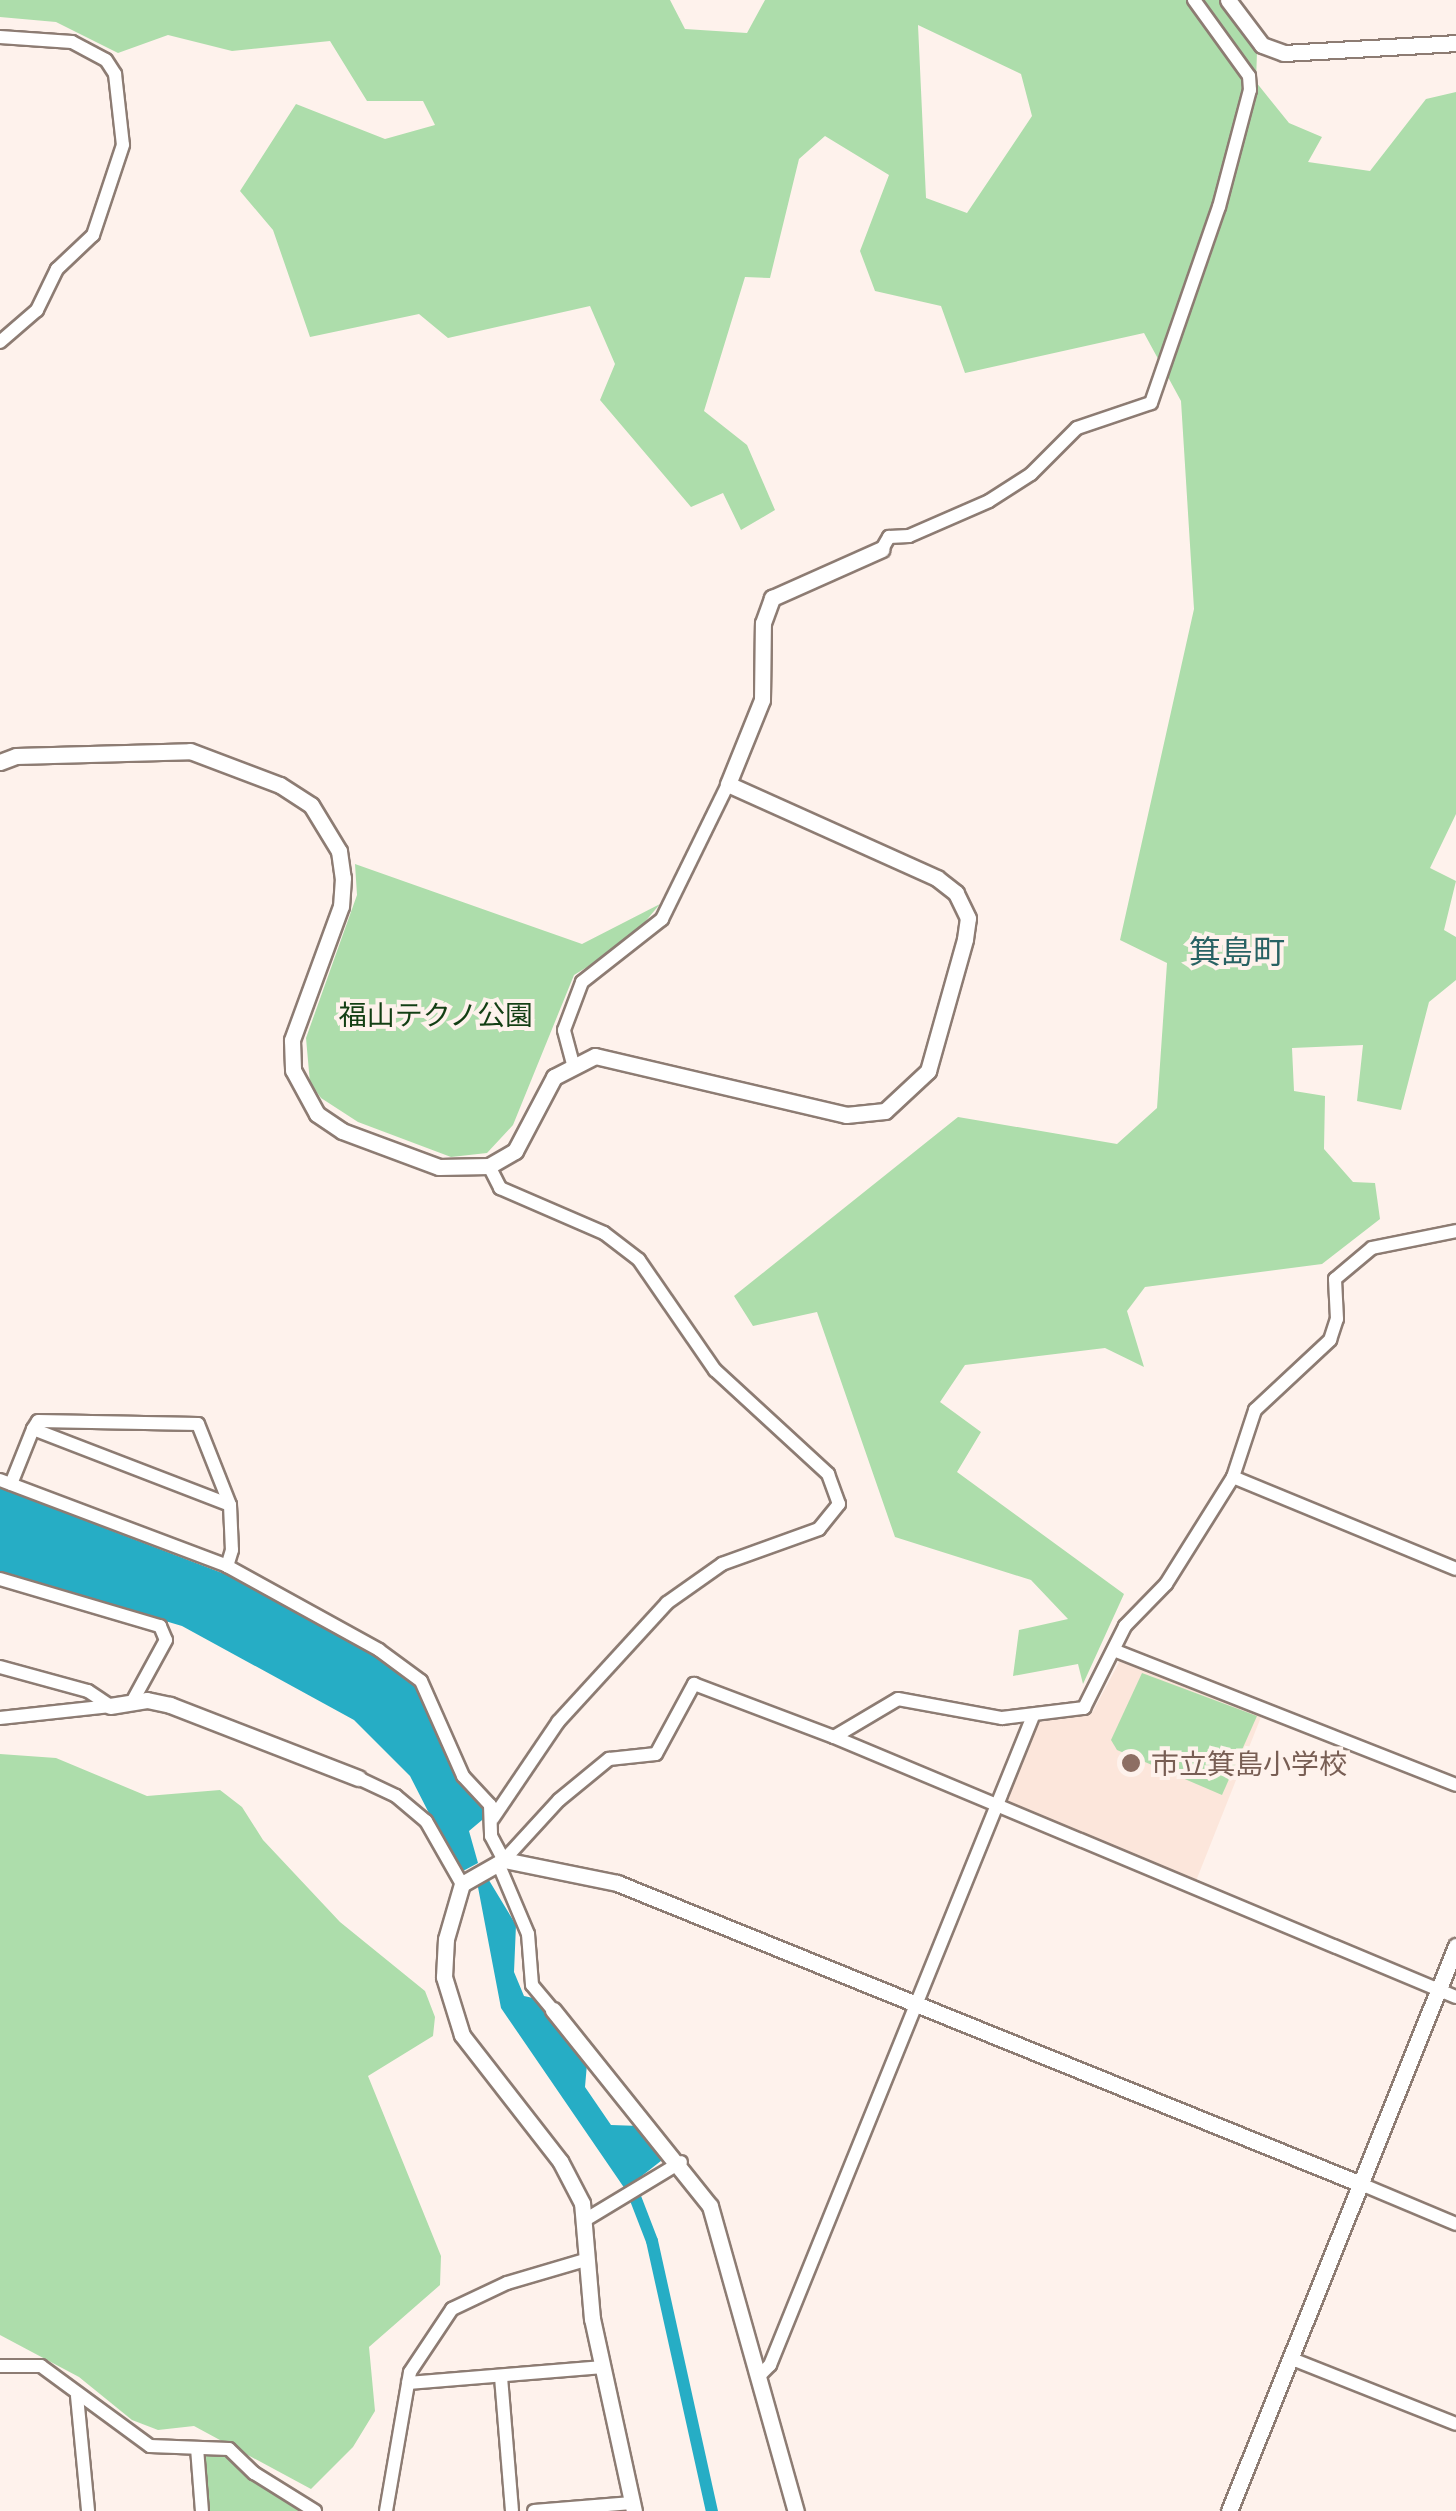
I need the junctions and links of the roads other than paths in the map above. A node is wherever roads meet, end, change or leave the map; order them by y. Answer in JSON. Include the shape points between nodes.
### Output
{"nodes":[{"id":1,"x":1194,"y":0,"type":"edge"},
{"id":2,"x":1228,"y":0,"type":"edge"},
{"id":3,"x":0,"y":37,"type":"edge"},
{"id":4,"x":1456,"y":43,"type":"edge"},
{"id":5,"x":0,"y":342,"type":"edge"},
{"id":6,"x":882,"y":549,"type":"joint"},
{"id":7,"x":0,"y":762,"type":"edge"},
{"id":8,"x":728,"y":784,"type":"junction"},
{"id":9,"x":573,"y":1064,"type":"junction"},
{"id":10,"x":489,"y":1166,"type":"junction"},
{"id":11,"x":1456,"y":1231,"type":"edge"},
{"id":12,"x":33,"y":1429,"type":"junction"},
{"id":13,"x":1232,"y":1477,"type":"junction"},
{"id":14,"x":6,"y":1482,"type":"edge"},
{"id":15,"x":230,"y":1505,"type":"junction"},
{"id":16,"x":226,"y":1566,"type":"junction"},
{"id":17,"x":1456,"y":1569,"type":"edge"},
{"id":18,"x":0,"y":1579,"type":"edge"},
{"id":19,"x":1116,"y":1652,"type":"junction"},
{"id":20,"x":0,"y":1667,"type":"edge"},
{"id":21,"x":132,"y":1702,"type":"junction"},
{"id":22,"x":110,"y":1706,"type":"junction"},
{"id":23,"x":1033,"y":1716,"type":"junction"},
{"id":24,"x":0,"y":1718,"type":"edge"},
{"id":25,"x":834,"y":1737,"type":"junction"},
{"id":26,"x":358,"y":1778,"type":"joint"},
{"id":27,"x":1456,"y":1786,"type":"edge"},
{"id":28,"x":996,"y":1807,"type":"junction"},
{"id":29,"x":493,"y":1818,"type":"junction"},
{"id":30,"x":501,"y":1861,"type":"junction"},
{"id":31,"x":462,"y":1884,"type":"junction"},
{"id":32,"x":1456,"y":1946,"type":"edge"},
{"id":33,"x":1438,"y":1990,"type":"junction"},
{"id":34,"x":1456,"y":1997,"type":"edge"},
{"id":35,"x":915,"y":1999,"type":"junction"},
{"id":36,"x":553,"y":2010,"type":"joint"},
{"id":37,"x":681,"y":2162,"type":"junction"},
{"id":38,"x":1361,"y":2184,"type":"junction"},
{"id":39,"x":585,"y":2220,"type":"junction"},
{"id":40,"x":1456,"y":2224,"type":"edge"},
{"id":41,"x":585,"y":2260,"type":"junction"},
{"id":42,"x":1292,"y":2359,"type":"junction"},
{"id":43,"x":0,"y":2366,"type":"edge"},
{"id":44,"x":604,"y":2367,"type":"junction"},
{"id":45,"x":761,"y":2374,"type":"junction"},
{"id":46,"x":501,"y":2377,"type":"junction"},
{"id":47,"x":408,"y":2384,"type":"junction"},
{"id":48,"x":77,"y":2396,"type":"junction"},
{"id":49,"x":1456,"y":2424,"type":"edge"},
{"id":50,"x":197,"y":2448,"type":"junction"},
{"id":51,"x":633,"y":2507,"type":"edge"},
{"id":52,"x":88,"y":2511,"type":"edge"},
{"id":53,"x":202,"y":2511,"type":"edge"},
{"id":54,"x":315,"y":2511,"type":"edge"},
{"id":55,"x":386,"y":2511,"type":"edge"},
{"id":56,"x":512,"y":2511,"type":"edge"},
{"id":57,"x":534,"y":2511,"type":"edge"},
{"id":58,"x":796,"y":2511,"type":"edge"},
{"id":59,"x":1229,"y":2511,"type":"edge"}],
"edges":[{"from":1,"to":6,"type":"street","via":[[1248,76],[1250,90],[1219,207],[1151,403],[1077,428],[1031,474],[989,501],[909,536],[890,537]]},
{"from":2,"to":4,"type":"street","via":[[1262,45],[1284,52]]},
{"from":3,"to":5,"type":"street","via":[[72,42],[106,60],[115,74],[123,145],[93,235],[57,269],[37,310]]},
{"from":6,"to":8,"type":"street","via":[[772,598],[762,623],[762,700]]},
{"from":7,"to":10,"type":"street","via":[[16,756],[190,751],[280,785],[311,805],[339,851],[344,878],[341,906],[292,1040],[301,1092],[342,1131],[439,1167]]},
{"from":8,"to":9,"type":"street","via":[[662,919],[582,982],[564,1030]]},
{"from":8,"to":9,"type":"street","via":[[937,878],[956,893],[968,918],[965,939],[928,1071],[886,1111],[846,1115],[619,1058]]},
{"from":9,"to":10,"type":"street","via":[[540,1098],[515,1151]]},
{"from":10,"to":29,"type":"street","via":[[500,1188],[604,1233],[639,1260],[738,1396],[828,1474],[839,1504],[819,1530],[722,1564],[666,1603],[558,1722]]},
{"from":11,"to":13,"type":"street","via":[[1394,1239],[1350,1262],[1335,1279],[1337,1319],[1330,1340],[1255,1410]]},
{"from":12,"to":14,"type":"street"},
{"from":12,"to":15,"type":"street"},
{"from":12,"to":15,"type":"street","via":[[38,1421],[198,1424]]},
{"from":13,"to":17,"type":"street"},
{"from":13,"to":19,"type":"street","via":[[1166,1584],[1125,1626]]},
{"from":14,"to":16,"type":"street"},
{"from":15,"to":16,"type":"street"},
{"from":16,"to":29,"type":"street","via":[[378,1650],[420,1681],[463,1776]]},
{"from":18,"to":21,"type":"street","via":[[160,1626],[166,1640]]},
{"from":19,"to":23,"type":"street","via":[[1084,1708]]},
{"from":19,"to":27,"type":"street"},
{"from":20,"to":22,"type":"street","via":[[88,1692]]},
{"from":21,"to":22,"type":"street"},
{"from":21,"to":26,"type":"street","via":[[187,1711]]},
{"from":22,"to":24,"type":"street"},
{"from":23,"to":25,"type":"street","via":[[1002,1718],[898,1699]]},
{"from":23,"to":28,"type":"street"},
{"from":25,"to":28,"type":"street"},
{"from":25,"to":30,"type":"street","via":[[694,1684],[656,1754],[618,1756],[601,1765]]},
{"from":26,"to":31,"type":"street","via":[[396,1796],[426,1821]]},
{"from":28,"to":33,"type":"street"},
{"from":28,"to":35,"type":"street"},
{"from":29,"to":30,"type":"street","via":[[491,1836]]},
{"from":30,"to":31,"type":"street"},
{"from":30,"to":35,"type":"street","via":[[617,1883]]},
{"from":30,"to":36,"type":"street","via":[[528,1934],[532,1985]]},
{"from":31,"to":39,"type":"street","via":[[446,1940],[450,2007],[487,2074],[560,2161]]},
{"from":32,"to":33,"type":"street"},
{"from":33,"to":34,"type":"street"},
{"from":33,"to":38,"type":"street"},
{"from":35,"to":38,"type":"street"},
{"from":35,"to":45,"type":"street"},
{"from":36,"to":37,"type":"street"},
{"from":37,"to":39,"type":"street"},
{"from":37,"to":45,"type":"street","via":[[719,2228]]},
{"from":38,"to":40,"type":"street"},
{"from":38,"to":42,"type":"street"},
{"from":39,"to":41,"type":"street"},
{"from":41,"to":44,"type":"street"},
{"from":41,"to":47,"type":"street","via":[[459,2301],[429,2338]]},
{"from":42,"to":49,"type":"street"},
{"from":42,"to":59,"type":"street"},
{"from":43,"to":48,"type":"street","via":[[41,2366]]},
{"from":44,"to":46,"type":"street"},
{"from":44,"to":51,"type":"street"},
{"from":45,"to":58,"type":"street"},
{"from":46,"to":47,"type":"street"},
{"from":46,"to":56,"type":"street"},
{"from":47,"to":55,"type":"street"},
{"from":48,"to":50,"type":"street","via":[[150,2446]]},
{"from":48,"to":52,"type":"street"},
{"from":50,"to":53,"type":"street"},
{"from":50,"to":54,"type":"street","via":[[229,2449]]},
{"from":51,"to":57,"type":"street"}]}
